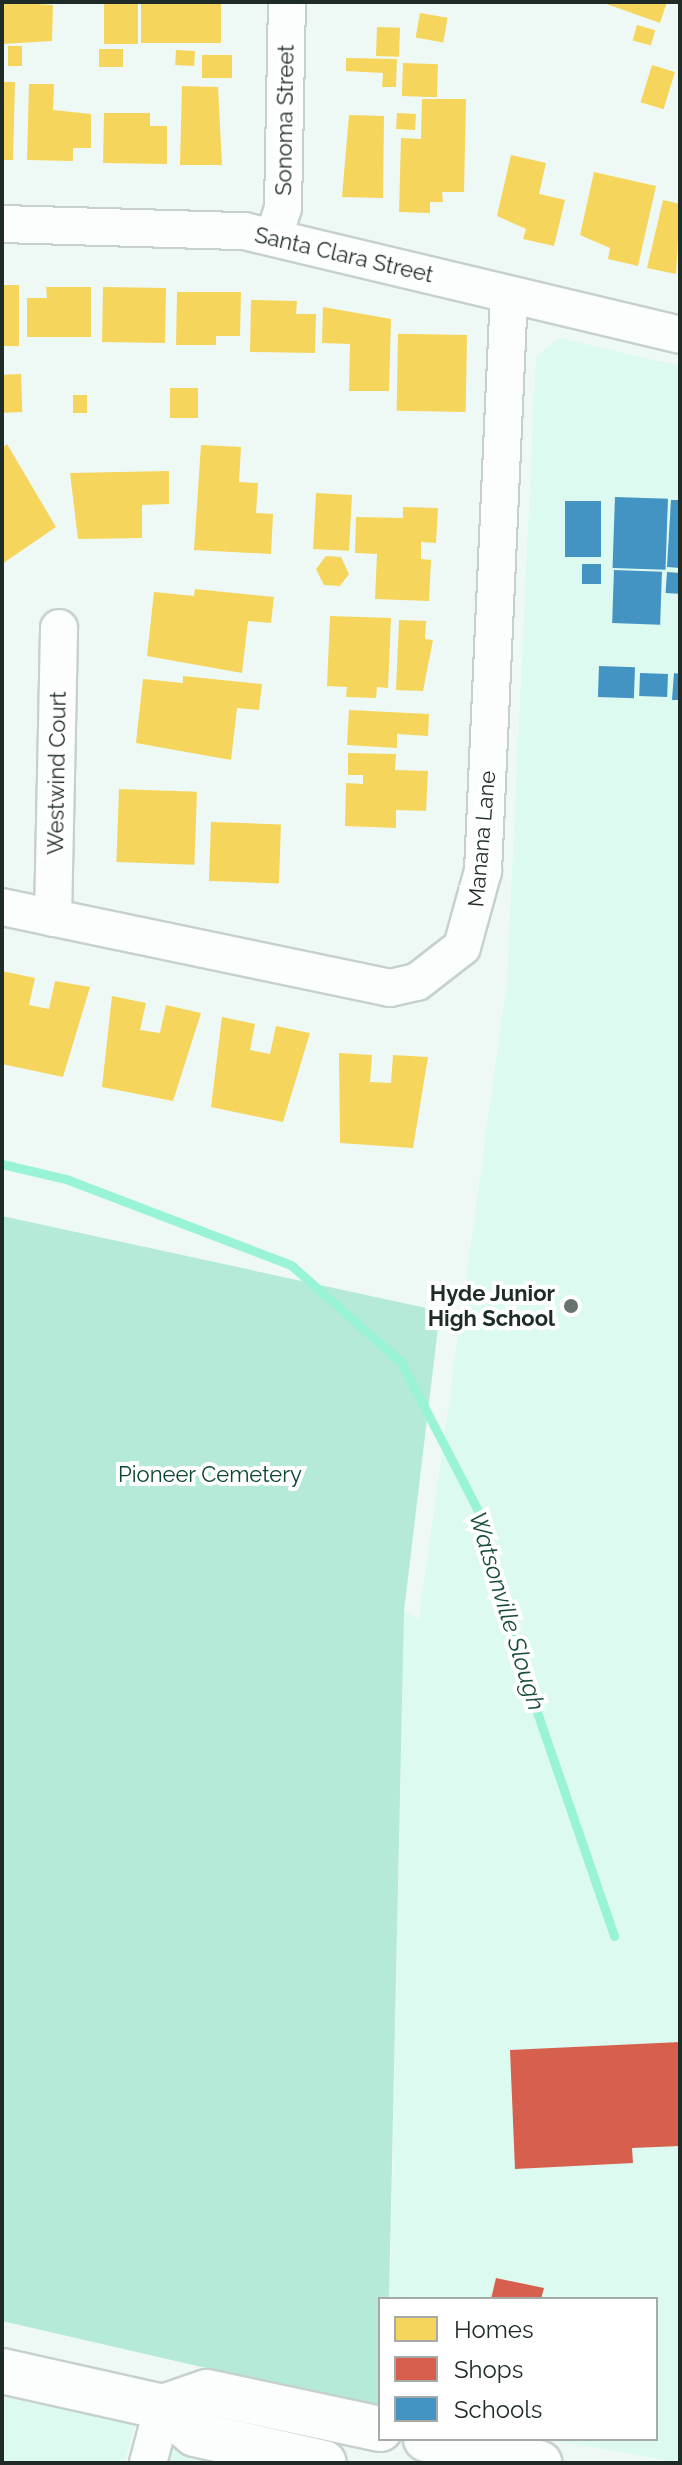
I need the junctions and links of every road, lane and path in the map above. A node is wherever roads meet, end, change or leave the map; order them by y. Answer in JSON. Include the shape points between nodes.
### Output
{"nodes":[{"id":1,"x":287,"y":2,"type":"edge"},
{"id":2,"x":2,"y":224,"type":"edge"},
{"id":3,"x":274,"y":237,"type":"junction"},
{"id":4,"x":509,"y":295,"type":"junction"},
{"id":5,"x":680,"y":335,"type":"edge"},
{"id":6,"x":59,"y":628,"type":"dead end"},
{"id":7,"x":2,"y":907,"type":"edge"},
{"id":8,"x":53,"y":918,"type":"junction"},
{"id":9,"x":2,"y":2371,"type":"edge"},
{"id":10,"x":163,"y":2407,"type":"junction"},
{"id":11,"x":378,"y":2429,"type":"edge"},
{"id":12,"x":435,"y":2441,"type":"edge"},
{"id":13,"x":148,"y":2463,"type":"edge"},
{"id":14,"x":324,"y":2463,"type":"edge"},
{"id":15,"x":539,"y":2463,"type":"edge"}],
"edges":[{"from":1,"to":3,"type":"street","name":"Sonoma Street","via":[[283,208]]},
{"from":2,"to":3,"type":"street","name":"Santa Clara Street","via":[[215,228]]},
{"from":3,"to":4,"type":"street","name":"Santa Clara Street"},
{"from":4,"to":5,"type":"street","name":"Santa Clara Street"},
{"from":4,"to":8,"type":"street","name":"Manana Lane","via":[[483,871],[462,947],[417,982],[390,988]]},
{"from":6,"to":8,"type":"street","name":"Westwind Court"},
{"from":7,"to":8,"type":"street","name":"Manana Lane"},
{"from":9,"to":10,"type":"main road"},
{"from":10,"to":11,"type":"main road","via":[[207,2392]]},
{"from":10,"to":13,"type":"street"},
{"from":10,"to":14,"type":"main road","via":[[195,2434]]},
{"from":12,"to":15,"type":"main road"}]}
